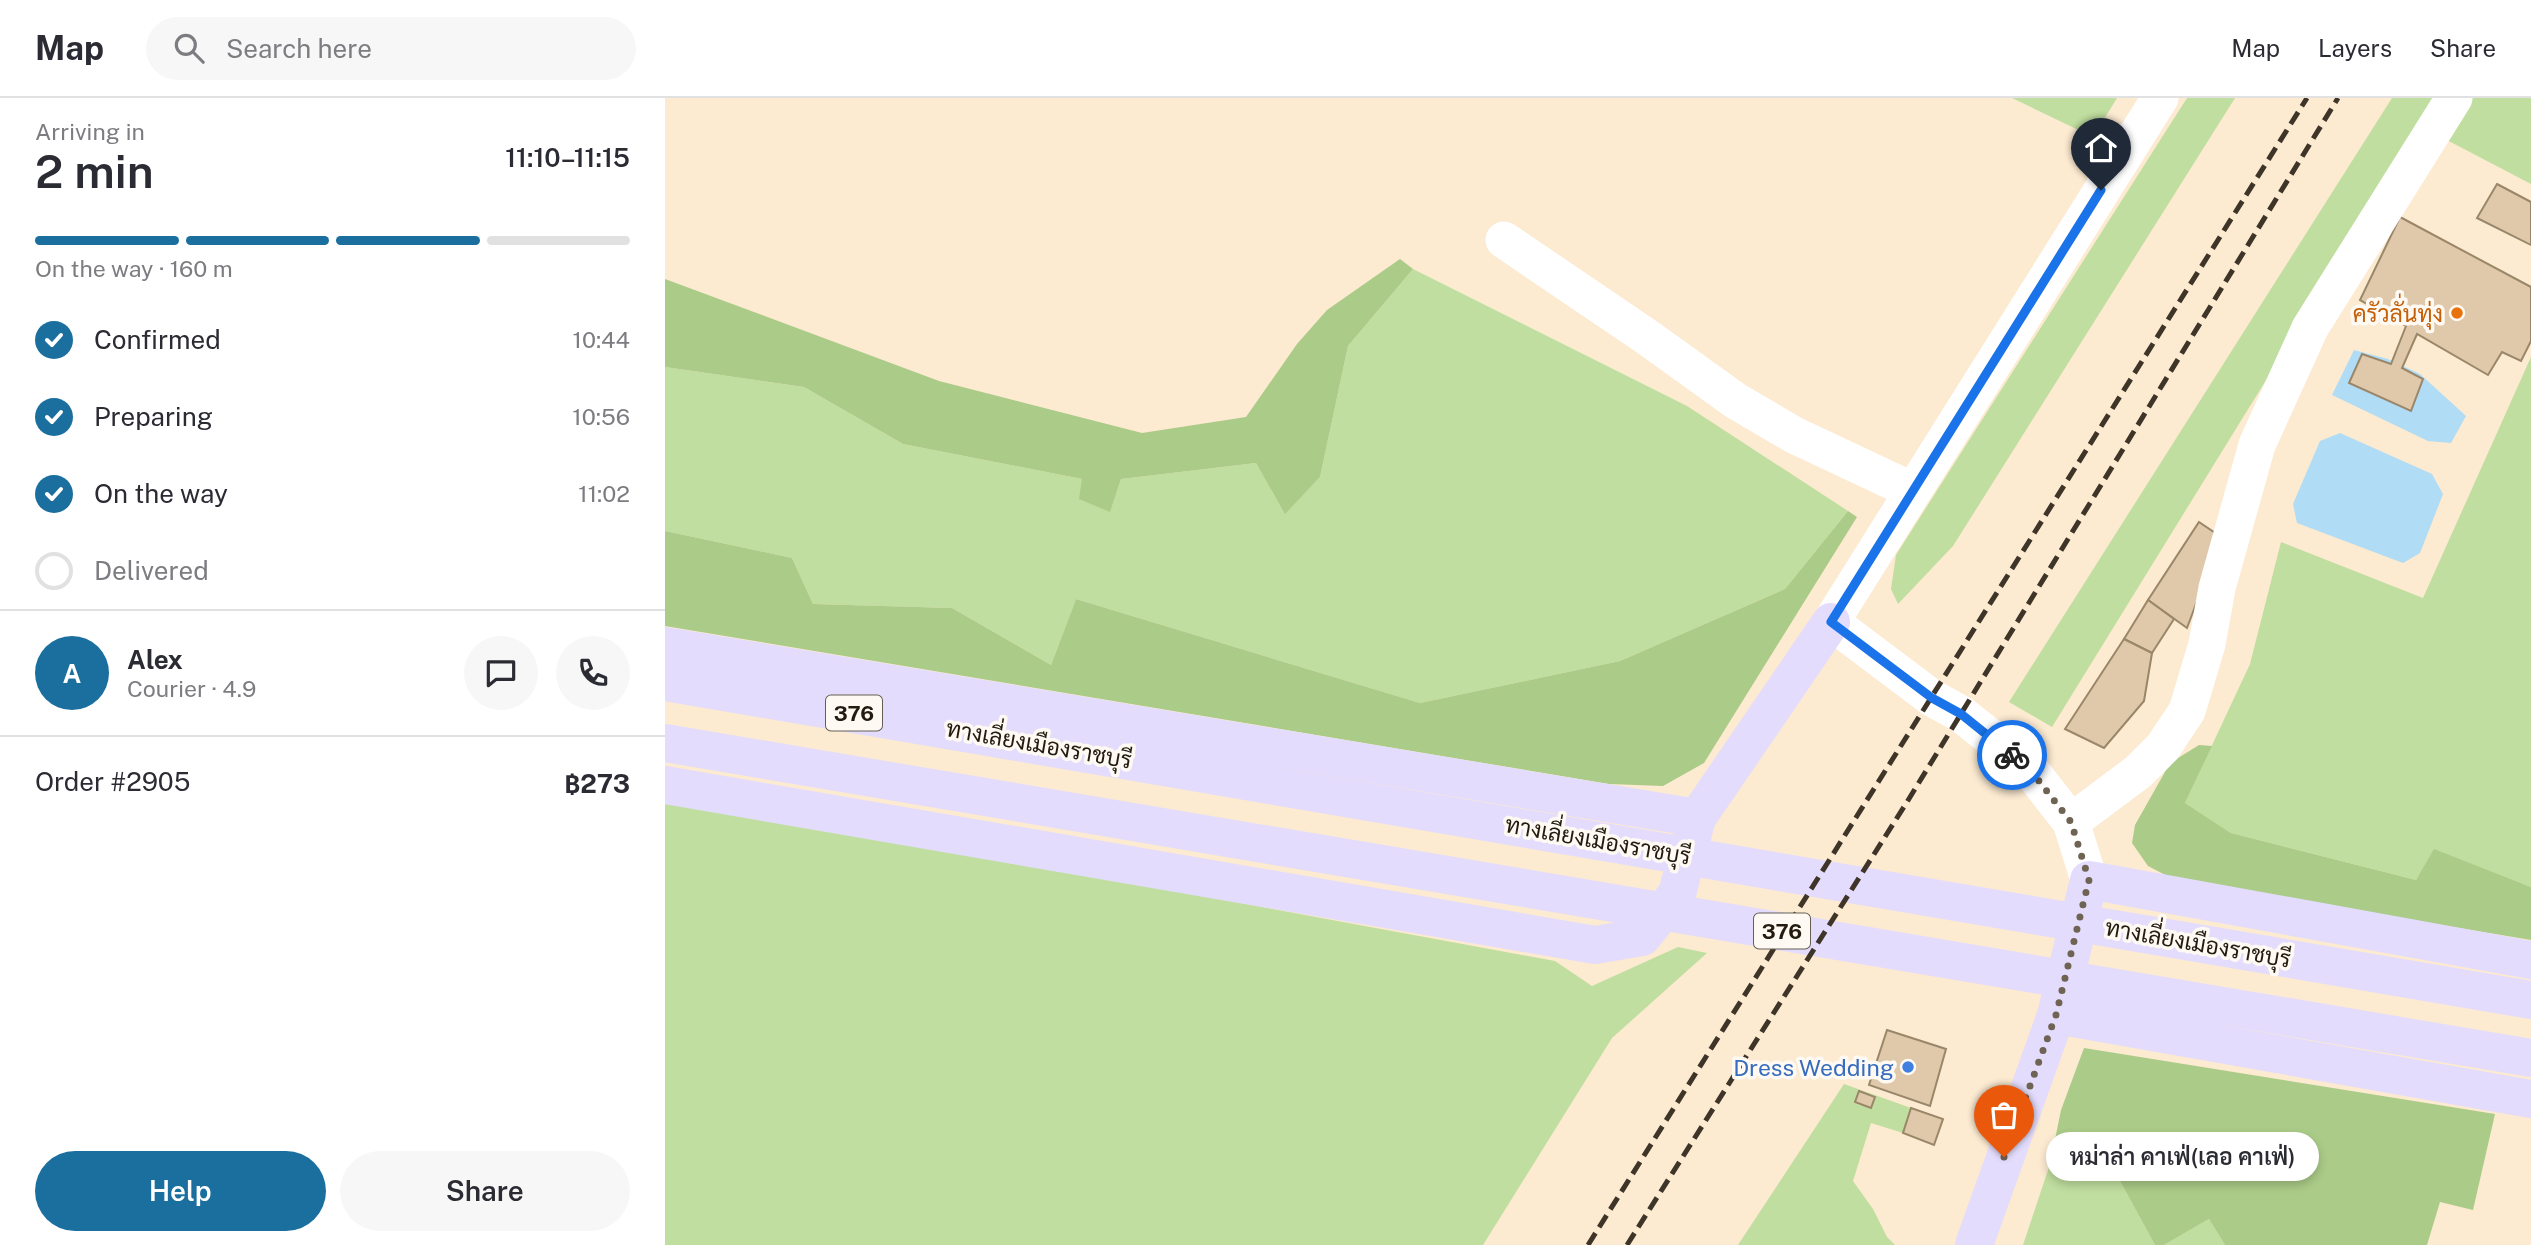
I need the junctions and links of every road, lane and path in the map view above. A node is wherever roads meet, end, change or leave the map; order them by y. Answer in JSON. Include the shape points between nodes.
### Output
{"nodes":[{"id":1,"x":2160,"y":98,"type":"edge"},
{"id":2,"x":2454,"y":98,"type":"edge"},
{"id":3,"x":1504,"y":240,"type":"dead end"},
{"id":4,"x":1912,"y":490,"type":"junction"},
{"id":5,"x":1831,"y":622,"type":"junction"},
{"id":6,"x":665,"y":646,"type":"edge"},
{"id":7,"x":665,"y":682,"type":"edge"},
{"id":8,"x":665,"y":743,"type":"edge"},
{"id":9,"x":665,"y":785,"type":"edge"},
{"id":10,"x":1697,"y":818,"type":"junction"},
{"id":11,"x":2071,"y":822,"type":"junction"},
{"id":12,"x":2089,"y":880,"type":"junction"},
{"id":13,"x":2531,"y":960,"type":"edge"},
{"id":14,"x":2531,"y":1000,"type":"edge"},
{"id":15,"x":2056,"y":1015,"type":"junction"},
{"id":16,"x":2531,"y":1058,"type":"edge"},
{"id":17,"x":2531,"y":1099,"type":"edge"},
{"id":18,"x":1974,"y":1245,"type":"edge"}],
"edges":[{"from":1,"to":4,"type":"street"},
{"from":2,"to":11,"type":"street","via":[[2310,328],[2257,445],[2186,711],[2163,747],[2138,772]]},
{"from":3,"to":4,"type":"street","via":[[1736,401],[1794,435]]},
{"from":4,"to":5,"type":"street"},
{"from":5,"to":10,"type":"main road"},
{"from":5,"to":11,"type":"street","via":[[2028,767]]},
{"from":6,"to":10,"type":"main road"},
{"from":7,"to":14,"type":"main road","name":"ทางเลี่ยงเมืองราชบุรี","number":"376"},
{"from":8,"to":16,"type":"main road","number":"376"},
{"from":9,"to":10,"type":"main road","via":[[1595,945],[1642,937],[1677,894]]},
{"from":11,"to":12,"type":"street"},
{"from":12,"to":13,"type":"main road"},
{"from":12,"to":15,"type":"main road"},
{"from":15,"to":17,"type":"main road"},
{"from":15,"to":18,"type":"main road"}]}
